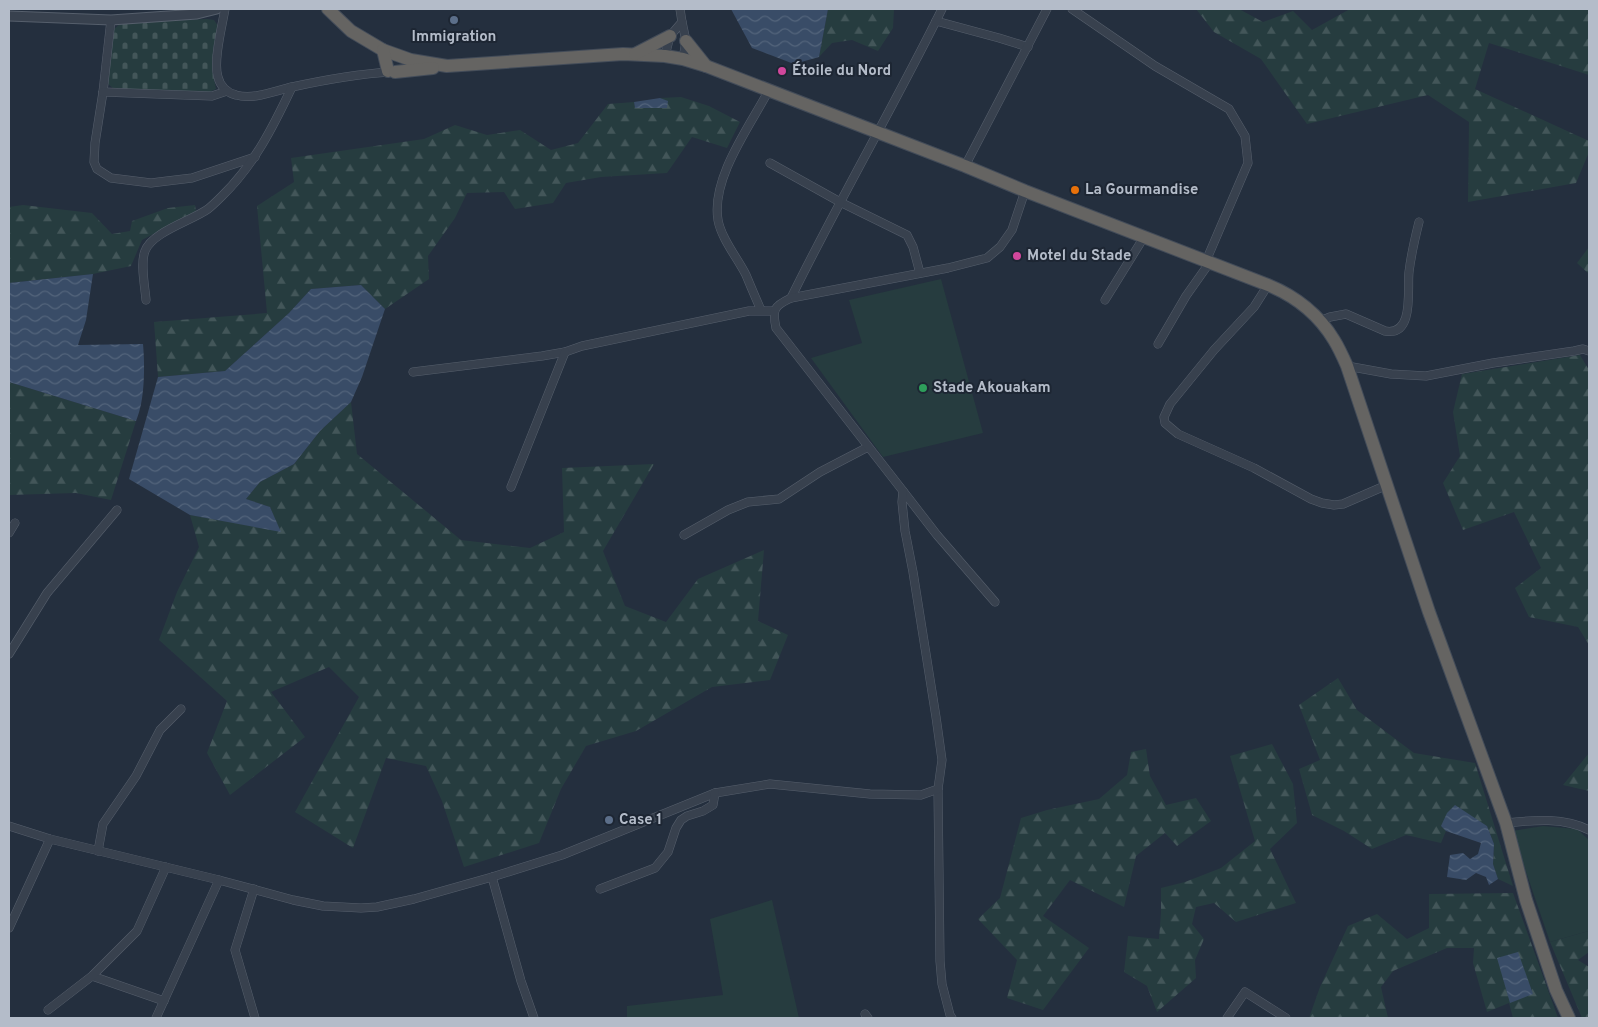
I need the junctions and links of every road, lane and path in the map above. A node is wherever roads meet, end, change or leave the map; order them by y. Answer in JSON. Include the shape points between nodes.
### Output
{"nodes":[{"id":1,"x":217,"y":9,"type":"edge"},
{"id":2,"x":225,"y":9,"type":"edge"},
{"id":3,"x":328,"y":9,"type":"edge"},
{"id":4,"x":680,"y":9,"type":"edge"},
{"id":5,"x":942,"y":9,"type":"edge"},
{"id":6,"x":1047,"y":9,"type":"edge"},
{"id":7,"x":1072,"y":9,"type":"edge"},
{"id":8,"x":9,"y":16,"type":"edge"},
{"id":9,"x":111,"y":20,"type":"junction"},
{"id":10,"x":936,"y":21,"type":"junction"},
{"id":11,"x":682,"y":22,"type":"junction"},
{"id":12,"x":670,"y":36,"type":"junction"},
{"id":13,"x":686,"y":41,"type":"junction"},
{"id":14,"x":1028,"y":47,"type":"junction"},
{"id":15,"x":384,"y":50,"type":"junction"},
{"id":16,"x":633,"y":55,"type":"junction"},
{"id":17,"x":664,"y":56,"type":"junction"},
{"id":18,"x":407,"y":59,"type":"junction"},
{"id":19,"x":682,"y":59,"type":"junction"},
{"id":20,"x":447,"y":66,"type":"junction"},
{"id":21,"x":706,"y":66,"type":"junction"},
{"id":22,"x":390,"y":72,"type":"junction"},
{"id":23,"x":292,"y":87,"type":"junction"},
{"id":24,"x":769,"y":90,"type":"junction"},
{"id":25,"x":227,"y":91,"type":"junction"},
{"id":26,"x":103,"y":92,"type":"junction"},
{"id":27,"x":878,"y":133,"type":"junction"},
{"id":28,"x":255,"y":157,"type":"junction"},
{"id":29,"x":770,"y":163,"type":"dead end"},
{"id":30,"x":965,"y":166,"type":"junction"},
{"id":31,"x":1025,"y":192,"type":"junction"},
{"id":32,"x":840,"y":202,"type":"junction"},
{"id":33,"x":1419,"y":222,"type":"dead end"},
{"id":34,"x":1144,"y":237,"type":"junction"},
{"id":35,"x":1208,"y":262,"type":"junction"},
{"id":36,"x":920,"y":273,"type":"junction"},
{"id":37,"x":1268,"y":285,"type":"junction"},
{"id":38,"x":791,"y":298,"type":"junction"},
{"id":39,"x":146,"y":300,"type":"dead end"},
{"id":40,"x":1105,"y":300,"type":"dead end"},
{"id":41,"x":761,"y":310,"type":"junction"},
{"id":42,"x":774,"y":311,"type":"junction"},
{"id":43,"x":1320,"y":321,"type":"junction"},
{"id":44,"x":1158,"y":344,"type":"dead end"},
{"id":45,"x":1589,"y":351,"type":"edge"},
{"id":46,"x":565,"y":352,"type":"junction"},
{"id":47,"x":1347,"y":366,"type":"junction"},
{"id":48,"x":414,"y":372,"type":"dead end"},
{"id":49,"x":868,"y":447,"type":"junction"},
{"id":50,"x":1387,"y":485,"type":"junction"},
{"id":51,"x":511,"y":487,"type":"dead end"},
{"id":52,"x":902,"y":491,"type":"junction"},
{"id":53,"x":117,"y":510,"type":"dead end"},
{"id":54,"x":15,"y":523,"type":"dead end"},
{"id":55,"x":9,"y":533,"type":"edge"},
{"id":56,"x":684,"y":535,"type":"dead end"},
{"id":57,"x":995,"y":602,"type":"dead end"},
{"id":58,"x":9,"y":654,"type":"edge"},
{"id":59,"x":181,"y":709,"type":"dead end"},
{"id":60,"x":938,"y":789,"type":"junction"},
{"id":61,"x":715,"y":792,"type":"junction"},
{"id":62,"x":1506,"y":823,"type":"junction"},
{"id":63,"x":9,"y":826,"type":"edge"},
{"id":64,"x":1589,"y":830,"type":"edge"},
{"id":65,"x":50,"y":839,"type":"junction"},
{"id":66,"x":98,"y":851,"type":"junction"},
{"id":67,"x":166,"y":867,"type":"junction"},
{"id":68,"x":492,"y":877,"type":"junction"},
{"id":69,"x":219,"y":880,"type":"junction"},
{"id":70,"x":254,"y":890,"type":"junction"},
{"id":71,"x":600,"y":890,"type":"dead end"},
{"id":72,"x":9,"y":928,"type":"edge"},
{"id":73,"x":92,"y":976,"type":"junction"},
{"id":74,"x":164,"y":1001,"type":"junction"},
{"id":75,"x":48,"y":1010,"type":"dead end"},
{"id":76,"x":948,"y":1017,"type":"edge"},
{"id":77,"x":156,"y":1018,"type":"edge"},
{"id":78,"x":254,"y":1018,"type":"edge"},
{"id":79,"x":534,"y":1018,"type":"edge"},
{"id":80,"x":1226,"y":1018,"type":"edge"},
{"id":81,"x":1286,"y":1018,"type":"edge"},
{"id":82,"x":1568,"y":1018,"type":"edge"}],
"edges":[{"from":1,"to":9,"type":"street","via":[[197,14]]},
{"from":2,"to":25,"type":"street","via":[[216,71]]},
{"from":3,"to":15,"type":"highway","via":[[350,31]]},
{"from":4,"to":11,"type":"street"},
{"from":5,"to":10,"type":"street"},
{"from":6,"to":14,"type":"street"},
{"from":7,"to":35,"type":"street","via":[[1155,66],[1229,110],[1245,136],[1248,163]]},
{"from":8,"to":9,"type":"street"},
{"from":9,"to":26,"type":"street"},
{"from":10,"to":14,"type":"street"},
{"from":10,"to":27,"type":"street"},
{"from":11,"to":12,"type":"street"},
{"from":11,"to":13,"type":"street"},
{"from":12,"to":16,"type":"highway"},
{"from":12,"to":17,"type":"street"},
{"from":13,"to":19,"type":"street"},
{"from":13,"to":21,"type":"highway"},
{"from":14,"to":30,"type":"street"},
{"from":15,"to":18,"type":"highway"},
{"from":15,"to":22,"type":"highway"},
{"from":16,"to":17,"type":"highway"},
{"from":16,"to":20,"type":"highway"},
{"from":17,"to":19,"type":"highway"},
{"from":18,"to":20,"type":"highway"},
{"from":18,"to":22,"type":"street","via":[[405,66]]},
{"from":19,"to":21,"type":"highway"},
{"from":20,"to":22,"type":"highway"},
{"from":21,"to":24,"type":"highway"},
{"from":22,"to":23,"type":"street"},
{"from":23,"to":25,"type":"street","via":[[246,96]]},
{"from":23,"to":28,"type":"street"},
{"from":24,"to":27,"type":"highway"},
{"from":24,"to":41,"type":"street","via":[[728,164],[718,206],[718,221],[723,234]]},
{"from":25,"to":26,"type":"street","via":[[212,96]]},
{"from":26,"to":28,"type":"street","via":[[94,162],[111,178],[152,183],[176,180]]},
{"from":27,"to":30,"type":"highway"},
{"from":27,"to":32,"type":"street"},
{"from":28,"to":39,"type":"street","via":[[208,209],[149,245],[143,262]]},
{"from":29,"to":32,"type":"street"},
{"from":30,"to":31,"type":"highway"},
{"from":31,"to":34,"type":"highway"},
{"from":31,"to":36,"type":"street","via":[[1012,230],[987,258]]},
{"from":32,"to":36,"type":"street","via":[[907,235]]},
{"from":32,"to":38,"type":"street"},
{"from":33,"to":43,"type":"street","via":[[1409,273],[1409,302],[1403,324],[1390,332],[1346,314]]},
{"from":34,"to":35,"type":"highway"},
{"from":34,"to":40,"type":"street"},
{"from":35,"to":37,"type":"highway"},
{"from":35,"to":44,"type":"street"},
{"from":36,"to":38,"type":"street"},
{"from":37,"to":43,"type":"highway","via":[[1286,293]]},
{"from":37,"to":50,"type":"street","via":[[1254,307],[1170,404],[1165,423],[1178,434],[1254,468],[1311,500],[1343,504]]},
{"from":38,"to":42,"type":"street","via":[[779,304]]},
{"from":41,"to":42,"type":"street"},
{"from":41,"to":46,"type":"street"},
{"from":42,"to":49,"type":"street","via":[[776,328]]},
{"from":43,"to":47,"type":"highway"},
{"from":45,"to":47,"type":"street","via":[[1493,363],[1426,376]]},
{"from":46,"to":48,"type":"street"},
{"from":46,"to":51,"type":"street"},
{"from":47,"to":50,"type":"highway"},
{"from":49,"to":52,"type":"street"},
{"from":49,"to":56,"type":"street","via":[[820,472],[779,500],[748,502]]},
{"from":50,"to":62,"type":"highway","via":[[1429,612]]},
{"from":52,"to":57,"type":"street"},
{"from":52,"to":60,"type":"street","via":[[905,531],[940,742],[942,760]]},
{"from":53,"to":58,"type":"street","via":[[47,593]]},
{"from":54,"to":55,"type":"street"},
{"from":59,"to":66,"type":"street","via":[[160,730],[136,776],[103,824]]},
{"from":60,"to":61,"type":"street","via":[[921,795],[870,794],[770,784]]},
{"from":60,"to":76,"type":"street","via":[[940,961]]},
{"from":61,"to":68,"type":"street","via":[[562,854]]},
{"from":61,"to":71,"type":"street","via":[[713,805],[681,820],[668,852],[655,868]]},
{"from":62,"to":64,"type":"street","via":[[1557,820],[1575,823]]},
{"from":62,"to":82,"type":"highway","via":[[1529,909]]},
{"from":63,"to":65,"type":"street"},
{"from":65,"to":66,"type":"street"},
{"from":65,"to":72,"type":"street"},
{"from":66,"to":67,"type":"street"},
{"from":67,"to":69,"type":"street"},
{"from":67,"to":73,"type":"street","via":[[137,931]]},
{"from":68,"to":70,"type":"street","via":[[414,899],[361,908],[323,906]]},
{"from":68,"to":79,"type":"street"},
{"from":69,"to":70,"type":"street"},
{"from":69,"to":74,"type":"street"},
{"from":70,"to":78,"type":"street","via":[[235,950]]},
{"from":73,"to":74,"type":"street"},
{"from":73,"to":75,"type":"street"},
{"from":74,"to":77,"type":"street"},
{"from":80,"to":81,"type":"street","via":[[1245,992]]}]}
